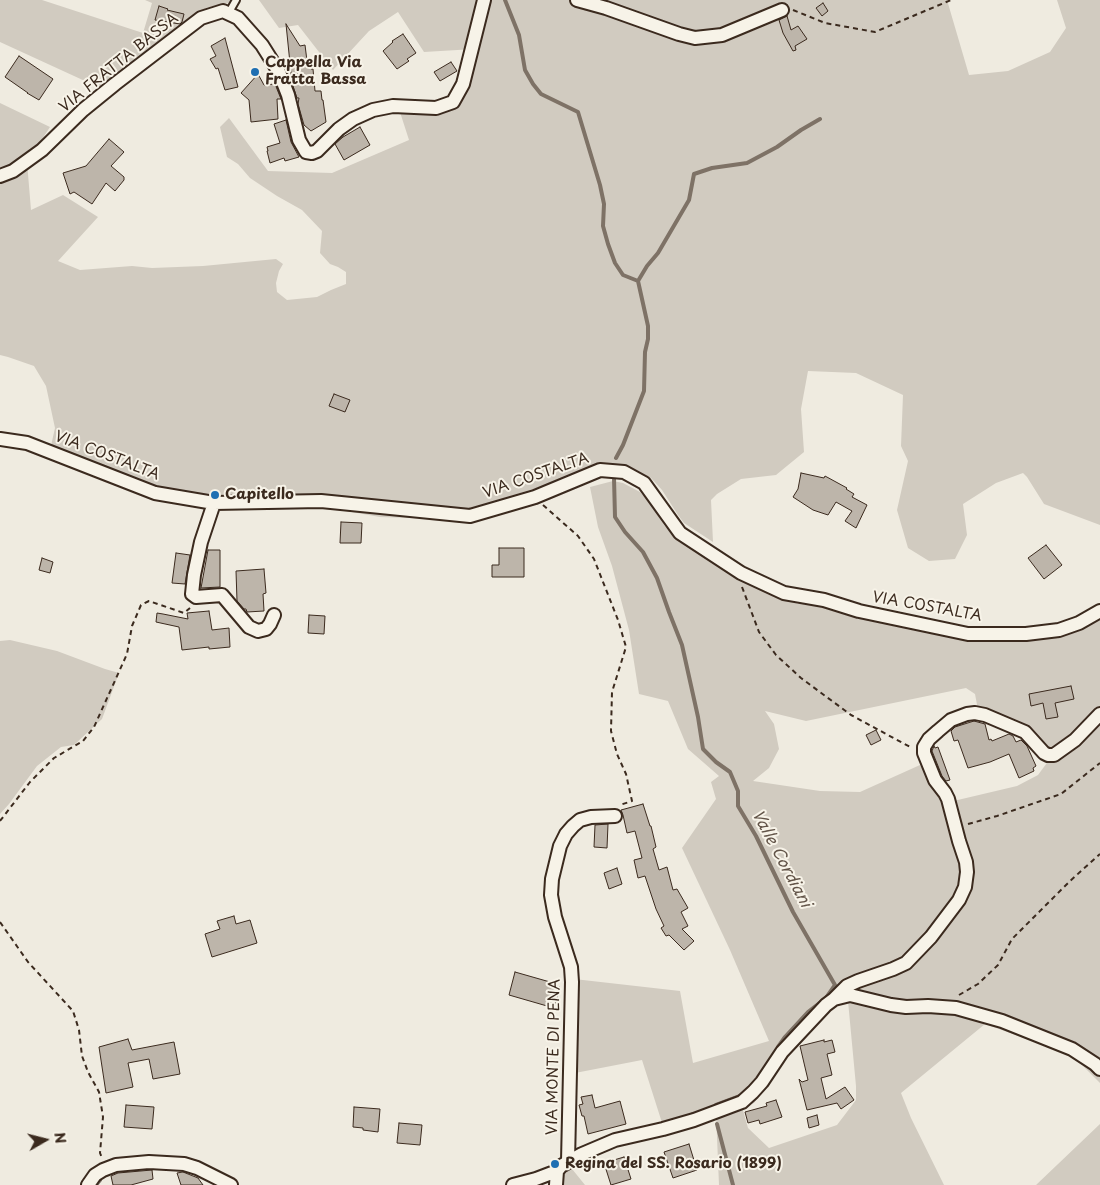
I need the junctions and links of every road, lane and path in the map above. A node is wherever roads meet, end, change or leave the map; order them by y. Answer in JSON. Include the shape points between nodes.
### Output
{"nodes":[{"id":1,"x":236,"y":0,"type":"edge"},
{"id":2,"x":484,"y":0,"type":"edge"},
{"id":3,"x":577,"y":0,"type":"edge"},
{"id":4,"x":942,"y":0,"type":"edge"},
{"id":5,"x":951,"y":0,"type":"edge"},
{"id":6,"x":943,"y":3,"type":"junction"},
{"id":7,"x":782,"y":10,"type":"joint"},
{"id":8,"x":228,"y":14,"type":"junction"},
{"id":9,"x":0,"y":176,"type":"edge"},
{"id":10,"x":0,"y":439,"type":"edge"},
{"id":11,"x":535,"y":496,"type":"junction"},
{"id":12,"x":214,"y":503,"type":"junction"},
{"id":13,"x":741,"y":573,"type":"junction"},
{"id":14,"x":196,"y":596,"type":"junction"},
{"id":15,"x":1100,"y":611,"type":"edge"},
{"id":16,"x":274,"y":615,"type":"dead end"},
{"id":17,"x":1100,"y":714,"type":"edge"},
{"id":18,"x":924,"y":753,"type":"junction"},
{"id":19,"x":1100,"y":763,"type":"edge"},
{"id":20,"x":615,"y":816,"type":"joint"},
{"id":21,"x":0,"y":821,"type":"edge"},
{"id":22,"x":955,"y":828,"type":"junction"},
{"id":23,"x":1100,"y":854,"type":"edge"},
{"id":24,"x":0,"y":922,"type":"edge"},
{"id":25,"x":834,"y":999,"type":"junction"},
{"id":26,"x":953,"y":999,"type":"dead end"},
{"id":27,"x":1100,"y":1069,"type":"edge"},
{"id":28,"x":568,"y":1161,"type":"junction"},
{"id":29,"x":105,"y":1169,"type":"junction"},
{"id":30,"x":557,"y":1171,"type":"junction"},
{"id":31,"x":88,"y":1185,"type":"edge"},
{"id":32,"x":231,"y":1185,"type":"edge"},
{"id":33,"x":513,"y":1185,"type":"edge"},
{"id":34,"x":556,"y":1185,"type":"edge"}],
"edges":[{"from":1,"to":8,"type":"lane"},
{"from":2,"to":8,"type":"street","via":[[463,84],[452,102],[436,108],[393,106],[373,110],[353,119],[312,153],[306,152],[299,140],[280,72],[262,44],[238,18]]},
{"from":3,"to":7,"type":"street","via":[[695,38],[722,36]]},
{"from":4,"to":6,"type":"path"},
{"from":5,"to":6,"type":"path"},
{"from":6,"to":7,"type":"path","via":[[875,32],[825,22],[791,9]]},
{"from":8,"to":9,"type":"street","name":"VIA FRATTA BASSA","via":[[223,11],[201,18],[83,110],[42,150],[13,171]]},
{"from":10,"to":12,"type":"street","name":"VIA COSTALTA","via":[[27,443],[155,493]]},
{"from":11,"to":12,"type":"street","name":"VIA COSTALTA","via":[[470,516],[321,501]]},
{"from":11,"to":13,"type":"street","name":"VIA COSTALTA","via":[[600,470],[624,472],[644,483],[680,533]]},
{"from":11,"to":20,"type":"path","via":[[578,536],[594,559],[626,647],[612,692],[611,731],[632,800],[620,805]]},
{"from":12,"to":14,"type":"street","via":[[194,575],[192,594]]},
{"from":13,"to":15,"type":"street","name":"VIA COSTALTA","via":[[784,594],[824,600],[968,634],[1026,634],[1058,630]]},
{"from":13,"to":18,"type":"path","via":[[741,583],[759,632],[776,655],[851,715]]},
{"from":14,"to":16,"type":"street","via":[[222,594],[249,628],[258,632],[266,629]]},
{"from":14,"to":21,"type":"path","via":[[190,609],[184,613],[149,601],[141,605],[132,626],[127,654],[94,727],[83,741],[54,758],[30,782]]},
{"from":17,"to":18,"type":"street","via":[[1075,740],[1054,755],[1044,753],[1025,732],[975,713],[951,720],[929,739]]},
{"from":18,"to":22,"type":"street","via":[[935,780],[948,799]]},
{"from":19,"to":22,"type":"path","via":[[1061,794]]},
{"from":20,"to":28,"type":"street","name":"VIA MONTE DI PENA","via":[[591,817],[573,826],[560,846],[552,878],[551,895],[571,967],[572,982]]},
{"from":22,"to":25,"type":"street","via":[[967,872],[959,900],[906,963],[847,986]]},
{"from":23,"to":26,"type":"path","via":[[1012,940],[998,965],[978,984]]},
{"from":24,"to":29,"type":"path","via":[[28,962],[73,1012],[82,1056],[99,1092],[103,1117],[100,1153]]},
{"from":25,"to":27,"type":"street","via":[[850,995],[906,1007],[956,1008],[1002,1021],[1072,1049]]},
{"from":25,"to":28,"type":"street","via":[[782,1052],[762,1082],[742,1102],[694,1120],[615,1140]]},
{"from":28,"to":30,"type":"street"},
{"from":29,"to":31,"type":"street"},
{"from":29,"to":32,"type":"street","via":[[133,1163],[184,1164]]},
{"from":30,"to":33,"type":"street"},
{"from":30,"to":34,"type":"street"}]}
